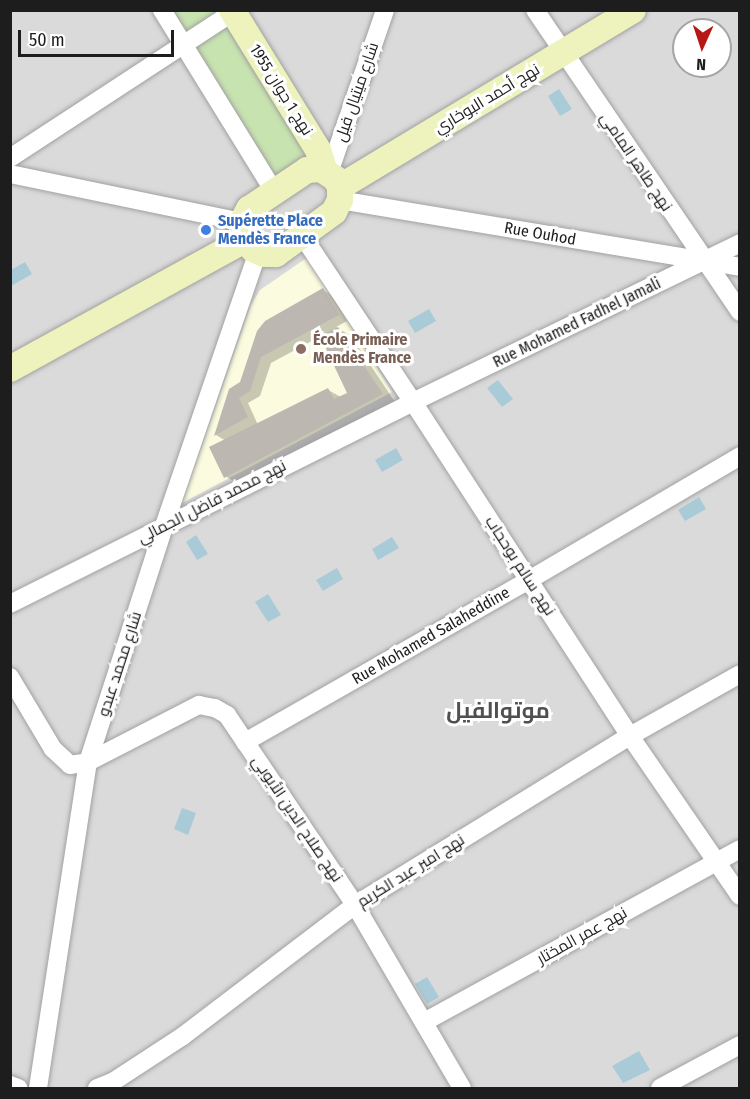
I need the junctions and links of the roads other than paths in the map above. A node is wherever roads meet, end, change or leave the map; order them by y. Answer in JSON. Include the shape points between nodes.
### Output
{"nodes":[{"id":1,"x":162,"y":10,"type":"edge"},
{"id":2,"x":385,"y":10,"type":"edge"},
{"id":3,"x":535,"y":10,"type":"edge"},
{"id":4,"x":633,"y":10,"type":"edge"},
{"id":5,"x":234,"y":11,"type":"edge"},
{"id":6,"x":185,"y":44,"type":"junction"},
{"id":7,"x":563,"y":54,"type":"junction"},
{"id":8,"x":10,"y":158,"type":"edge"},
{"id":9,"x":10,"y":174,"type":"edge"},
{"id":10,"x":334,"y":183,"type":"junction"},
{"id":11,"x":274,"y":191,"type":"junction"},
{"id":12,"x":302,"y":235,"type":"junction"},
{"id":13,"x":248,"y":238,"type":"junction"},
{"id":14,"x":740,"y":243,"type":"edge"},
{"id":15,"x":704,"y":261,"type":"junction"},
{"id":16,"x":740,"y":267,"type":"edge"},
{"id":17,"x":740,"y":312,"type":"edge"},
{"id":18,"x":10,"y":369,"type":"edge"},
{"id":19,"x":414,"y":402,"type":"junction"},
{"id":20,"x":740,"y":456,"type":"edge"},
{"id":21,"x":164,"y":526,"type":"junction"},
{"id":22,"x":530,"y":580,"type":"junction"},
{"id":23,"x":10,"y":604,"type":"edge"},
{"id":24,"x":740,"y":674,"type":"edge"},
{"id":25,"x":10,"y":677,"type":"edge"},
{"id":26,"x":630,"y":736,"type":"junction"},
{"id":27,"x":245,"y":742,"type":"junction"},
{"id":28,"x":88,"y":762,"type":"junction"},
{"id":29,"x":740,"y":849,"type":"edge"},
{"id":30,"x":718,"y":862,"type":"junction"},
{"id":31,"x":740,"y":896,"type":"edge"},
{"id":32,"x":356,"y":905,"type":"junction"},
{"id":33,"x":424,"y":1022,"type":"junction"},
{"id":34,"x":740,"y":1045,"type":"edge"},
{"id":35,"x":10,"y":1085,"type":"edge"},
{"id":36,"x":18,"y":1089,"type":"edge"},
{"id":37,"x":38,"y":1089,"type":"edge"},
{"id":38,"x":97,"y":1089,"type":"edge"},
{"id":39,"x":462,"y":1089,"type":"edge"},
{"id":40,"x":660,"y":1089,"type":"edge"}],
"edges":[{"from":1,"to":6,"type":"street"},
{"from":2,"to":10,"type":"street","name":"شارع ميتيال فيل"},
{"from":3,"to":7,"type":"street","name":"نهج طاهر المامي"},
{"from":4,"to":7,"type":"street","name":"نهج أحمد البوخاري"},
{"from":5,"to":6,"type":"street"},
{"from":5,"to":10,"type":"street","name":"نهج 1 جوان 1955"},
{"from":6,"to":8,"type":"street"},
{"from":6,"to":11,"type":"street"},
{"from":7,"to":10,"type":"street","name":"نهج أحمد البوخاري"},
{"from":7,"to":15,"type":"street","name":"نهج طاهر المامي"},
{"from":9,"to":13,"type":"street"},
{"from":10,"to":11,"type":"street","via":[[307,170]]},
{"from":10,"to":12,"type":"street","via":[[334,212]]},
{"from":10,"to":15,"type":"street","name":"Rue Ouhod"},
{"from":11,"to":13,"type":"street","via":[[249,209]]},
{"from":12,"to":13,"type":"street","via":[[276,254]]},
{"from":12,"to":19,"type":"street","name":"نهج سالم بوحجاب"},
{"from":13,"to":18,"type":"street"},
{"from":13,"to":21,"type":"street","name":"شارع محمد عبدو"},
{"from":14,"to":15,"type":"street","name":"Rue Mohamed Fadhel Jamali"},
{"from":15,"to":16,"type":"street","name":"Rue Ouhod"},
{"from":15,"to":17,"type":"street","name":"نهج طاهر المامي"},
{"from":15,"to":19,"type":"street","name":"Rue Mohamed Fadhel Jamali"},
{"from":19,"to":21,"type":"street","name":"نهج محمد فاضل الجمالي"},
{"from":19,"to":22,"type":"street","name":"نهج سالم بوحجاب"},
{"from":20,"to":22,"type":"street","name":"Rue Mohamed Salaheddine"},
{"from":21,"to":23,"type":"street","name":"نهج محمد فاضل الجمالي"},
{"from":21,"to":28,"type":"street","name":"شارع محمد عبدو"},
{"from":22,"to":26,"type":"street","name":"نهج سالم بوحجاب"},
{"from":22,"to":27,"type":"street","name":"Rue Mohamed Salaheddine"},
{"from":24,"to":26,"type":"street","name":"نهج امير عبد الكريم"},
{"from":25,"to":28,"type":"street","via":[[53,749],[70,765]]},
{"from":26,"to":30,"type":"street","name":"نهج سالم بوحجاب"},
{"from":26,"to":32,"type":"street","name":"نهج امير عبد الكريم"},
{"from":27,"to":28,"type":"street","name":"نهج صلاح الدين الأيوبي","via":[[227,715],[199,705]]},
{"from":27,"to":32,"type":"street","name":"نهج صلاح الدين الأيوبي"},
{"from":28,"to":37,"type":"street","name":"شارع محمد عبدو"},
{"from":29,"to":30,"type":"street","name":"نهج عمر المختار"},
{"from":30,"to":31,"type":"street","name":"نهج سالم بوحجاب"},
{"from":30,"to":33,"type":"street","name":"نهج عمر المختار"},
{"from":32,"to":33,"type":"street","name":"نهج صلاح الدين الأيوبي"},
{"from":32,"to":38,"type":"street","name":"نهج امير عبد الكريم","via":[[183,1036]]},
{"from":33,"to":39,"type":"street","name":"نهج صلاح الدين الأيوبي"},
{"from":34,"to":40,"type":"street"},
{"from":35,"to":36,"type":"street"}]}
